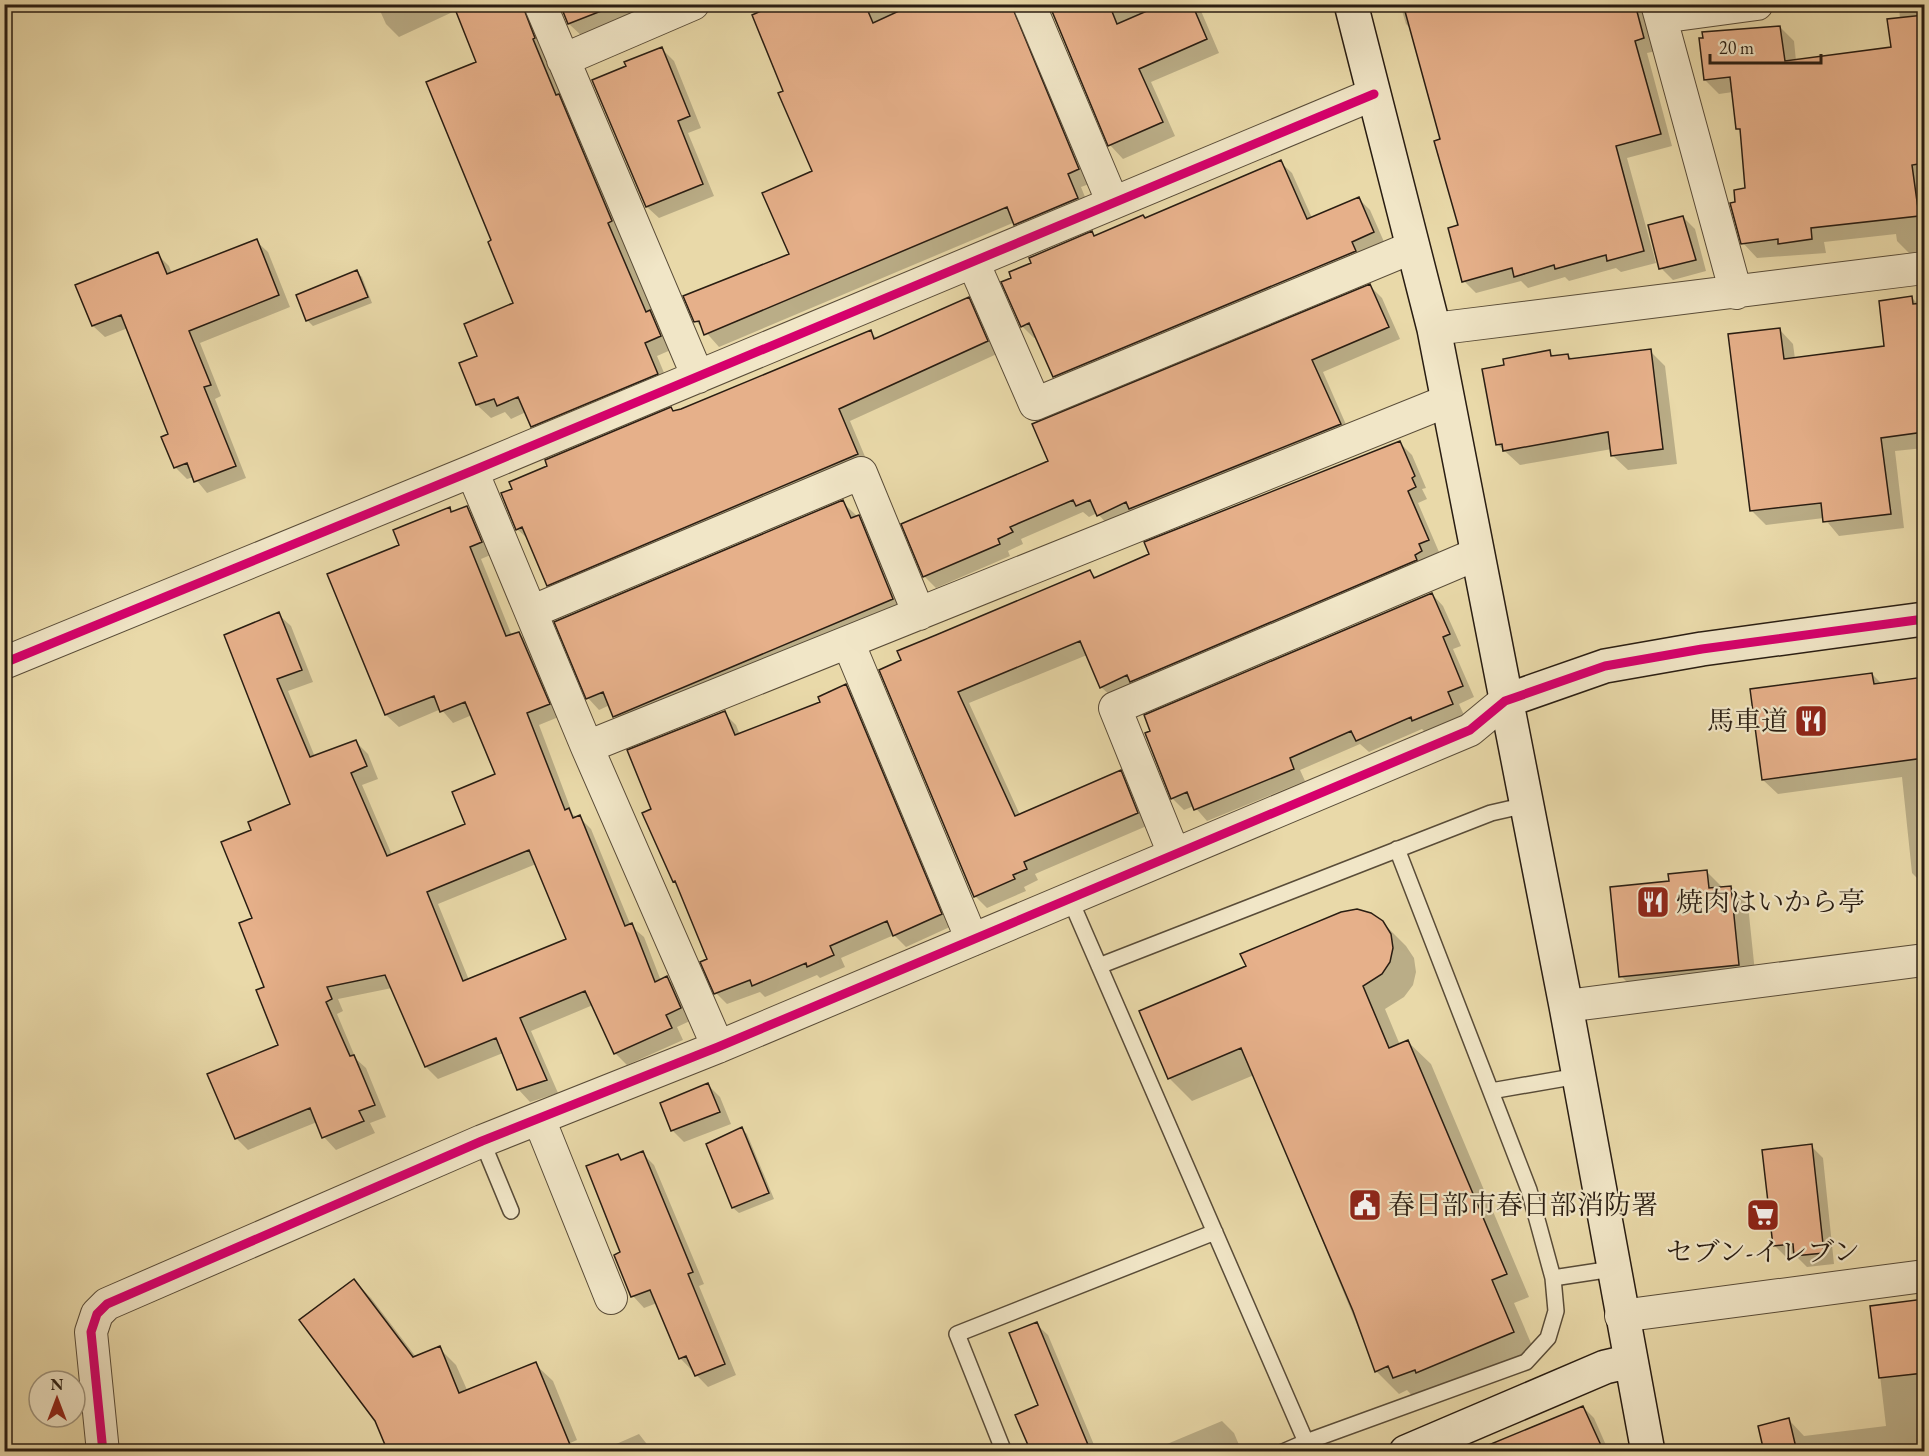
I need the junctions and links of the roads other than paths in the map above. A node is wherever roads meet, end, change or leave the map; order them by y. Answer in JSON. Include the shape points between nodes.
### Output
{"nodes":[{"id":1,"x":540,"y":4,"type":"edge"},
{"id":2,"x":693,"y":4,"type":"edge"},
{"id":3,"x":1029,"y":4,"type":"edge"},
{"id":4,"x":1351,"y":4,"type":"edge"},
{"id":5,"x":1757,"y":4,"type":"edge"},
{"id":6,"x":1659,"y":11,"type":"edge"},
{"id":7,"x":563,"y":60,"type":"junction"},
{"id":8,"x":1374,"y":94,"type":"junction"},
{"id":9,"x":1113,"y":203,"type":"junction"},
{"id":10,"x":1413,"y":247,"type":"junction"},
{"id":11,"x":973,"y":262,"type":"junction"},
{"id":12,"x":1924,"y":268,"type":"edge"},
{"id":13,"x":1736,"y":293,"type":"junction"},
{"id":14,"x":1434,"y":329,"type":"junction"},
{"id":15,"x":698,"y":377,"type":"junction"},
{"id":16,"x":1447,"y":401,"type":"junction"},
{"id":17,"x":472,"y":471,"type":"junction"},
{"id":18,"x":1477,"y":554,"type":"junction"},
{"id":19,"x":531,"y":612,"type":"junction"},
{"id":20,"x":919,"y":614,"type":"junction"},
{"id":21,"x":1924,"y":619,"type":"edge"},
{"id":22,"x":848,"y":642,"type":"junction"},
{"id":23,"x":4,"y":663,"type":"edge"},
{"id":24,"x":1505,"y":701,"type":"junction"},
{"id":25,"x":587,"y":747,"type":"junction"},
{"id":26,"x":1526,"y":805,"type":"junction"},
{"id":27,"x":1397,"y":849,"type":"junction"},
{"id":28,"x":1174,"y":854,"type":"junction"},
{"id":29,"x":1070,"y":899,"type":"junction"},
{"id":30,"x":972,"y":940,"type":"junction"},
{"id":31,"x":1924,"y":960,"type":"edge"},
{"id":32,"x":1099,"y":966,"type":"junction"},
{"id":33,"x":1566,"y":1006,"type":"junction"},
{"id":34,"x":718,"y":1047,"type":"junction"},
{"id":35,"x":1578,"y":1076,"type":"junction"},
{"id":36,"x":1491,"y":1091,"type":"junction"},
{"id":37,"x":539,"y":1119,"type":"junction"},
{"id":38,"x":482,"y":1141,"type":"junction"},
{"id":39,"x":511,"y":1211,"type":"dead end"},
{"id":40,"x":1215,"y":1233,"type":"junction"},
{"id":41,"x":1612,"y":1269,"type":"junction"},
{"id":42,"x":1924,"y":1276,"type":"edge"},
{"id":43,"x":1553,"y":1278,"type":"junction"},
{"id":44,"x":611,"y":1298,"type":"dead end"},
{"id":45,"x":1622,"y":1316,"type":"junction"},
{"id":46,"x":1631,"y":1361,"type":"junction"},
{"id":47,"x":1306,"y":1442,"type":"junction"},
{"id":48,"x":103,"y":1452,"type":"edge"},
{"id":49,"x":1004,"y":1452,"type":"edge"},
{"id":50,"x":1283,"y":1452,"type":"edge"},
{"id":51,"x":1406,"y":1452,"type":"edge"},
{"id":52,"x":1648,"y":1452,"type":"edge"}],
"edges":[{"from":1,"to":7,"type":"street"},
{"from":2,"to":7,"type":"street"},
{"from":3,"to":9,"type":"street"},
{"from":4,"to":8,"type":"street"},
{"from":5,"to":6,"type":"street"},
{"from":6,"to":13,"type":"street"},
{"from":7,"to":15,"type":"street"},
{"from":8,"to":9,"type":"street"},
{"from":8,"to":10,"type":"street"},
{"from":9,"to":11,"type":"street"},
{"from":10,"to":11,"type":"street","via":[[1035,404]]},
{"from":10,"to":14,"type":"street"},
{"from":11,"to":15,"type":"street"},
{"from":12,"to":13,"type":"street"},
{"from":13,"to":14,"type":"street"},
{"from":14,"to":16,"type":"street"},
{"from":15,"to":17,"type":"street"},
{"from":16,"to":18,"type":"street"},
{"from":16,"to":20,"type":"street"},
{"from":17,"to":19,"type":"street"},
{"from":17,"to":23,"type":"street"},
{"from":18,"to":24,"type":"street"},
{"from":18,"to":28,"type":"street","via":[[1115,708]]},
{"from":19,"to":20,"type":"street","via":[[861,473]]},
{"from":19,"to":25,"type":"street"},
{"from":20,"to":22,"type":"street"},
{"from":21,"to":24,"type":"street","via":[[1605,666]]},
{"from":22,"to":25,"type":"street"},
{"from":22,"to":30,"type":"street"},
{"from":24,"to":26,"type":"street"},
{"from":24,"to":28,"type":"street","via":[[1470,730]]},
{"from":25,"to":34,"type":"street"},
{"from":26,"to":27,"type":"lane","via":[[1491,813]]},
{"from":26,"to":33,"type":"street"},
{"from":27,"to":32,"type":"lane"},
{"from":27,"to":36,"type":"lane"},
{"from":28,"to":29,"type":"street"},
{"from":29,"to":30,"type":"street"},
{"from":29,"to":32,"type":"lane"},
{"from":30,"to":34,"type":"street"},
{"from":31,"to":33,"type":"street"},
{"from":32,"to":40,"type":"lane"},
{"from":33,"to":35,"type":"street"},
{"from":34,"to":37,"type":"street"},
{"from":35,"to":36,"type":"lane"},
{"from":35,"to":41,"type":"street"},
{"from":36,"to":43,"type":"lane","via":[[1529,1190]]},
{"from":37,"to":38,"type":"street"},
{"from":37,"to":44,"type":"street"},
{"from":38,"to":39,"type":"lane"},
{"from":38,"to":48,"type":"street","via":[[107,1304],[97,1314],[91,1332]]},
{"from":40,"to":47,"type":"lane"},
{"from":40,"to":49,"type":"lane","via":[[957,1334]]},
{"from":41,"to":43,"type":"lane"},
{"from":41,"to":45,"type":"street"},
{"from":42,"to":45,"type":"street"},
{"from":43,"to":47,"type":"lane","via":[[1556,1311],[1548,1338],[1526,1362]]},
{"from":45,"to":46,"type":"street"},
{"from":46,"to":51,"type":"street","via":[[1605,1367]]},
{"from":46,"to":52,"type":"street"},
{"from":47,"to":50,"type":"lane"}]}
